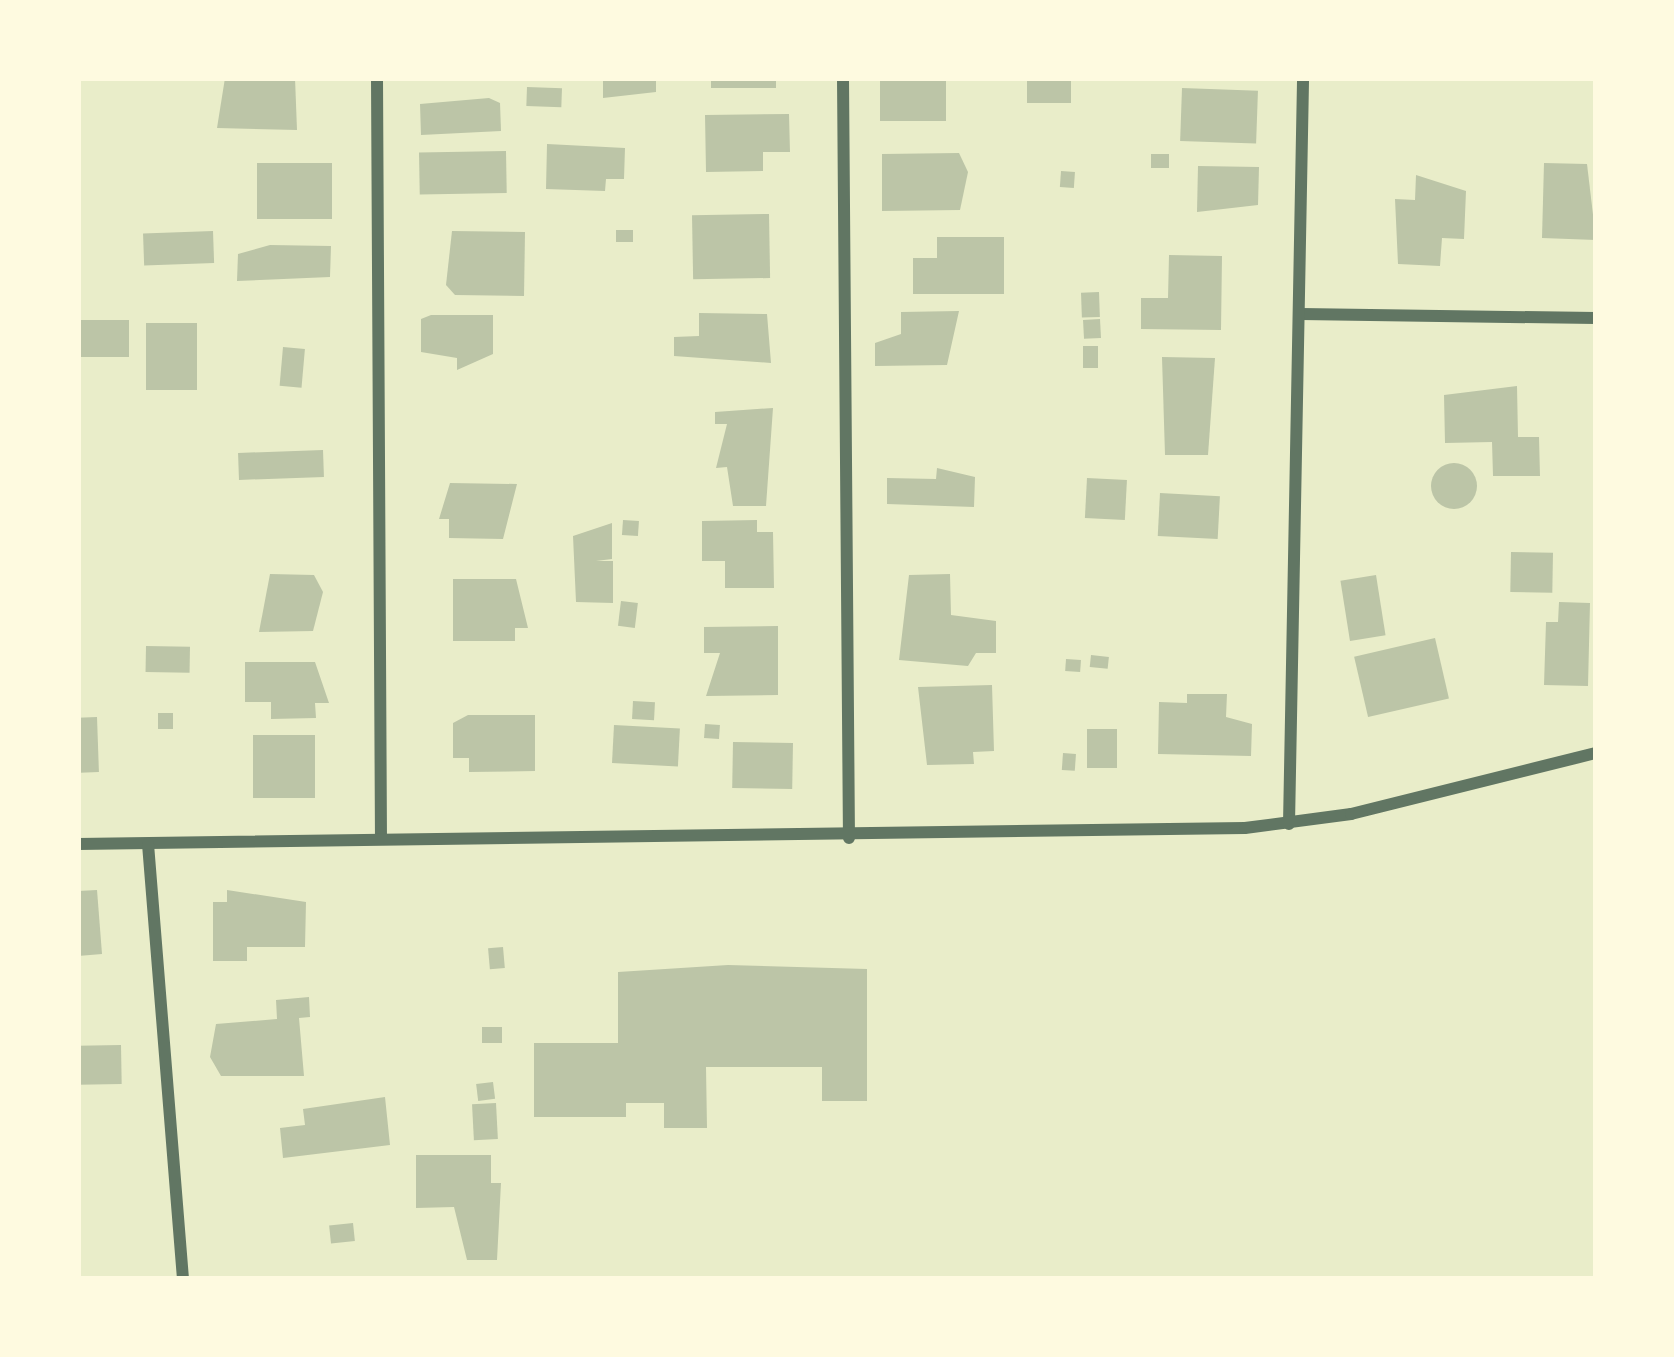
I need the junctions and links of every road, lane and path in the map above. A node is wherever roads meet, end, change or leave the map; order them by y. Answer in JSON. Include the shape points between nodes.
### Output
{"nodes":[{"id":1,"x":377,"y":78,"type":"edge"},
{"id":2,"x":843,"y":78,"type":"edge"},
{"id":3,"x":1303,"y":78,"type":"edge"},
{"id":4,"x":1301,"y":314,"type":"junction"},
{"id":5,"x":1596,"y":318,"type":"edge"},
{"id":6,"x":1596,"y":753,"type":"edge"},
{"id":7,"x":1289,"y":824,"type":"junction"},
{"id":8,"x":381,"y":838,"type":"junction"},
{"id":9,"x":849,"y":838,"type":"junction"},
{"id":10,"x":78,"y":844,"type":"edge"},
{"id":11,"x":148,"y":844,"type":"junction"},
{"id":12,"x":183,"y":1279,"type":"edge"}],
"edges":[{"from":1,"to":8,"type":"street"},
{"from":2,"to":9,"type":"street"},
{"from":3,"to":4,"type":"street"},
{"from":4,"to":5,"type":"street"},
{"from":4,"to":7,"type":"street"},
{"from":6,"to":7,"type":"street"},
{"from":7,"to":9,"type":"street"},
{"from":8,"to":9,"type":"street"},
{"from":8,"to":11,"type":"street"},
{"from":10,"to":11,"type":"street"},
{"from":11,"to":12,"type":"street"}]}
